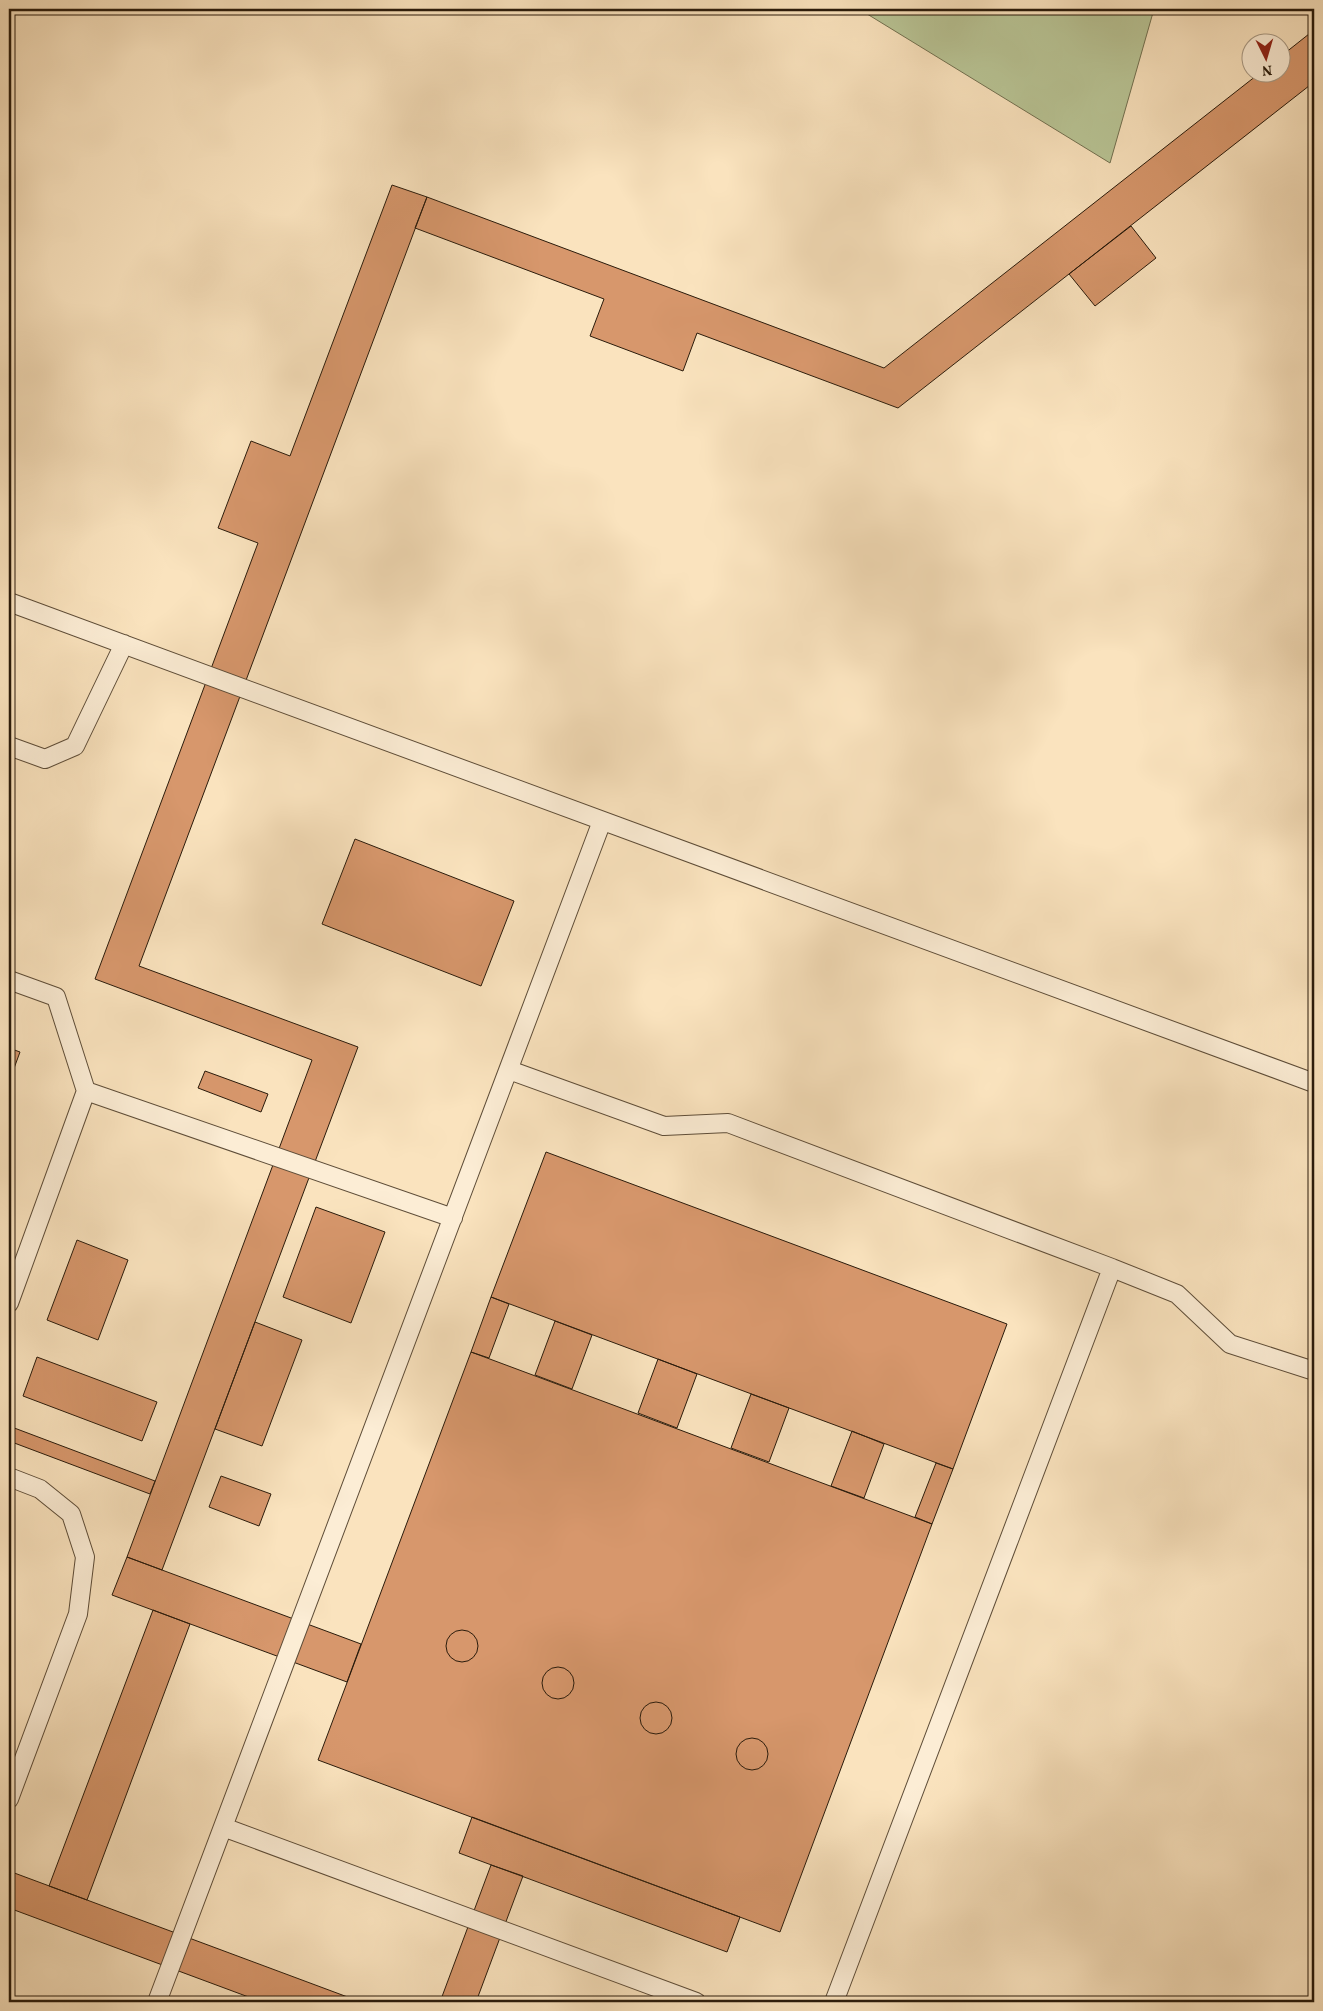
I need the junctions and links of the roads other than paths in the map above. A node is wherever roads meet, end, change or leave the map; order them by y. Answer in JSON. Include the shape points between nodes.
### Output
{"nodes":[{"id":1,"x":9,"y":602,"type":"edge"},
{"id":2,"x":124,"y":644,"type":"junction"},
{"id":3,"x":9,"y":746,"type":"edge"},
{"id":4,"x":602,"y":821,"type":"junction"},
{"id":5,"x":9,"y":980,"type":"edge"},
{"id":6,"x":509,"y":1070,"type":"junction"},
{"id":7,"x":1314,"y":1083,"type":"edge"},
{"id":8,"x":86,"y":1091,"type":"junction"},
{"id":9,"x":453,"y":1218,"type":"junction"},
{"id":10,"x":1112,"y":1268,"type":"junction"},
{"id":11,"x":9,"y":1303,"type":"edge"},
{"id":12,"x":1314,"y":1371,"type":"edge"},
{"id":13,"x":9,"y":1477,"type":"edge"},
{"id":14,"x":9,"y":1799,"type":"edge"},
{"id":15,"x":224,"y":1827,"type":"junction"},
{"id":16,"x":157,"y":2002,"type":"edge"},
{"id":17,"x":696,"y":2002,"type":"edge"},
{"id":18,"x":834,"y":2002,"type":"edge"}],
"edges":[{"from":1,"to":2,"type":"lane"},
{"from":2,"to":3,"type":"lane","via":[[76,746],[45,759]]},
{"from":2,"to":4,"type":"lane"},
{"from":4,"to":6,"type":"lane"},
{"from":4,"to":7,"type":"lane"},
{"from":5,"to":8,"type":"lane","via":[[56,997]]},
{"from":6,"to":9,"type":"lane"},
{"from":6,"to":10,"type":"lane","via":[[664,1126],[728,1123]]},
{"from":8,"to":9,"type":"lane"},
{"from":8,"to":11,"type":"lane"},
{"from":9,"to":15,"type":"lane"},
{"from":10,"to":12,"type":"lane","via":[[1177,1294],[1230,1344]]},
{"from":10,"to":18,"type":"lane"},
{"from":13,"to":14,"type":"lane","via":[[40,1489],[71,1514],[85,1557],[78,1614]]},
{"from":15,"to":16,"type":"lane"},
{"from":15,"to":17,"type":"lane"}]}
